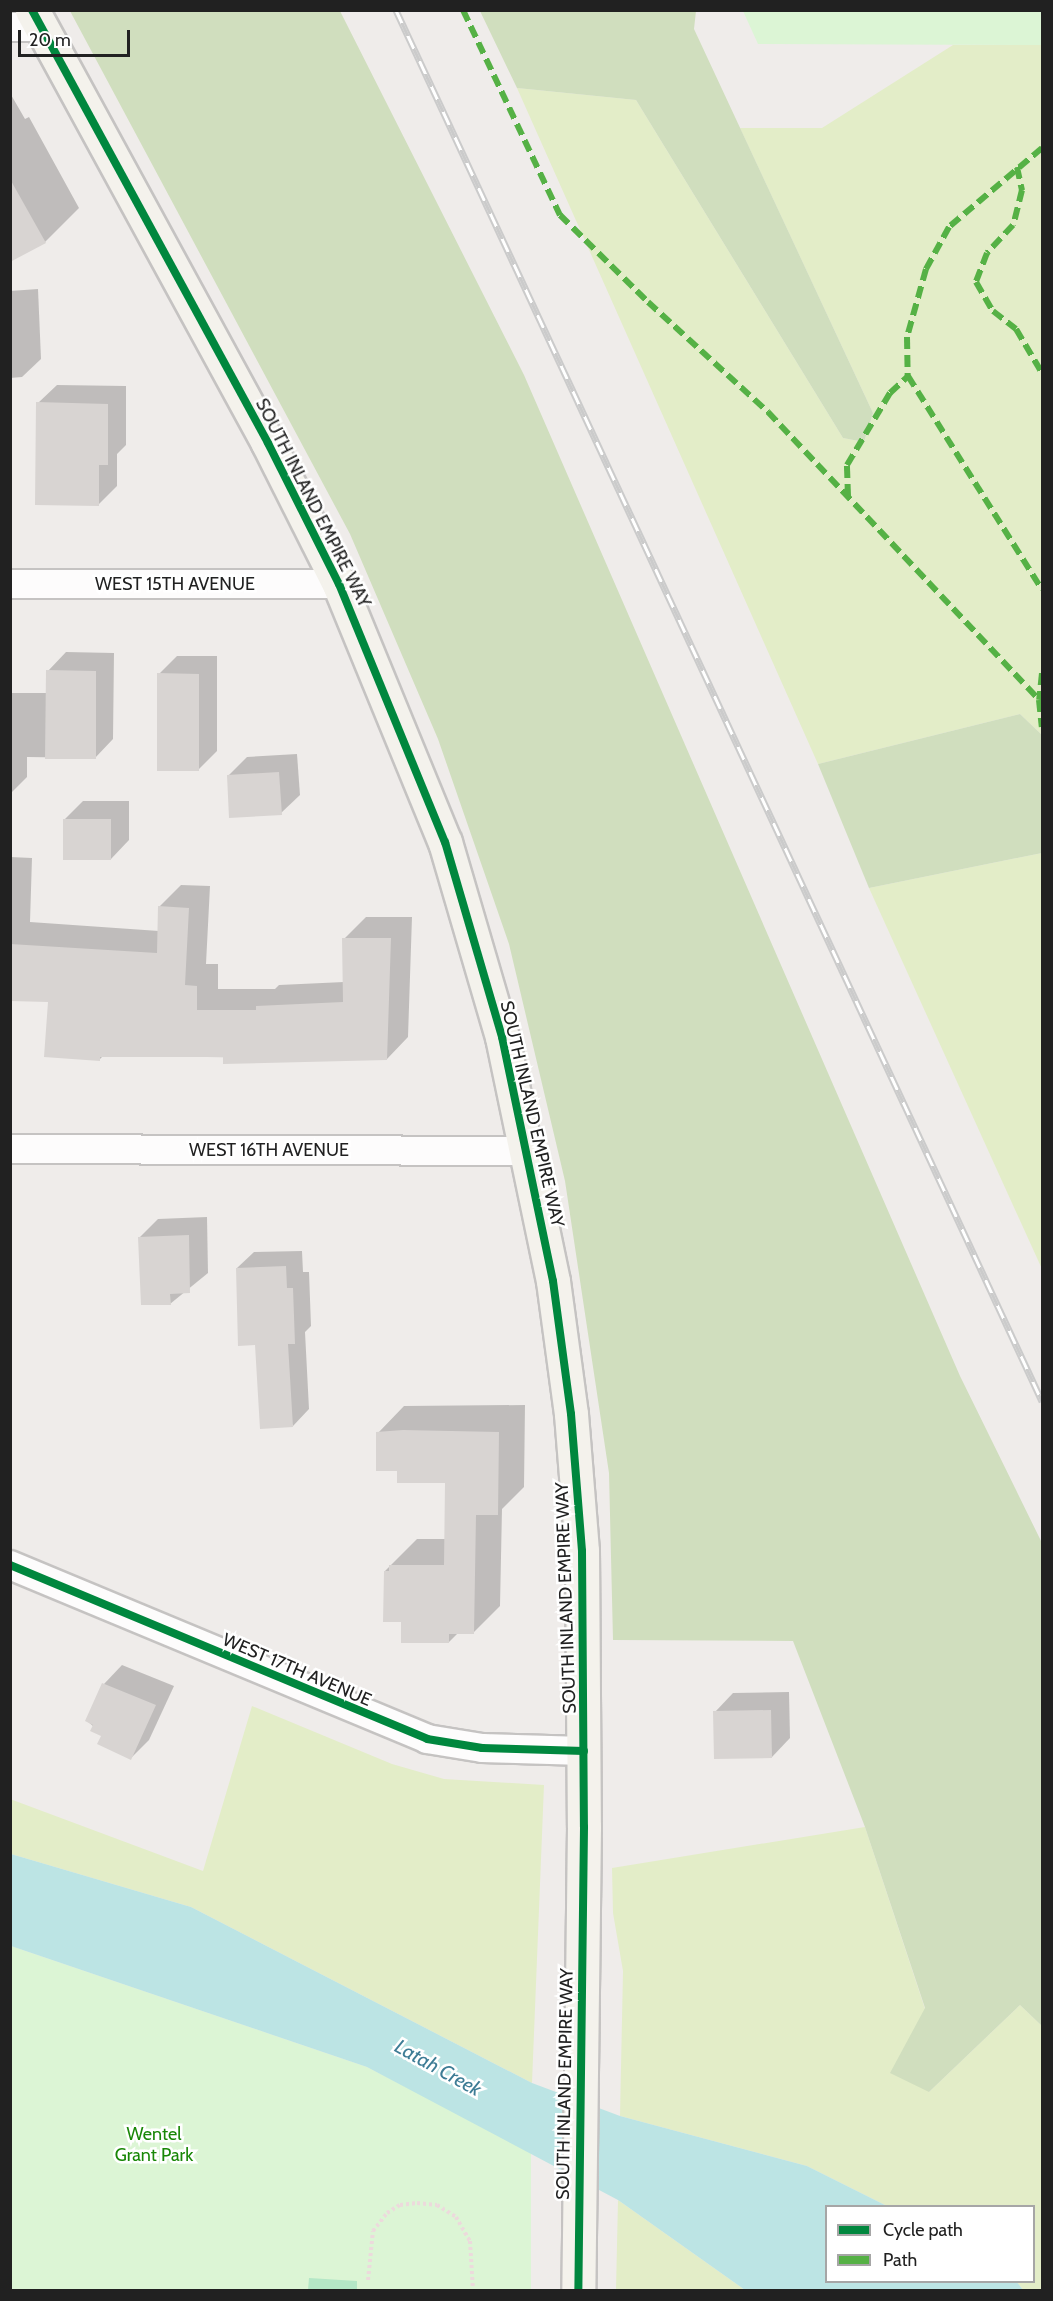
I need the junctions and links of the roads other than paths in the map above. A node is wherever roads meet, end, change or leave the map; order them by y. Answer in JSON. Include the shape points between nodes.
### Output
{"nodes":[{"id":1,"x":28,"y":22,"type":"edge"},
{"id":2,"x":10,"y":584,"type":"edge"},
{"id":3,"x":339,"y":584,"type":"junction"},
{"id":4,"x":10,"y":1149,"type":"edge"},
{"id":5,"x":528,"y":1151,"type":"junction"},
{"id":6,"x":10,"y":1565,"type":"edge"},
{"id":7,"x":584,"y":1751,"type":"junction"},
{"id":8,"x":578,"y":2290,"type":"edge"}],
"edges":[{"from":1,"to":3,"type":"street","name":"SOUTH INLAND EMPIRE WAY","via":[[268,444]]},
{"from":2,"to":3,"type":"street","name":"WEST 15TH AVENUE"},
{"from":3,"to":5,"type":"street","name":"SOUTH INLAND EMPIRE WAY","via":[[445,842],[485,974]]},
{"from":4,"to":5,"type":"street","name":"WEST 16TH AVENUE"},
{"from":5,"to":7,"type":"street","name":"SOUTH INLAND EMPIRE WAY","via":[[563,1349],[577,1471]]},
{"from":6,"to":7,"type":"street","name":"WEST 17TH AVENUE","via":[[427,1739],[482,1748]]},
{"from":7,"to":8,"type":"street","name":"SOUTH INLAND EMPIRE WAY"}]}
